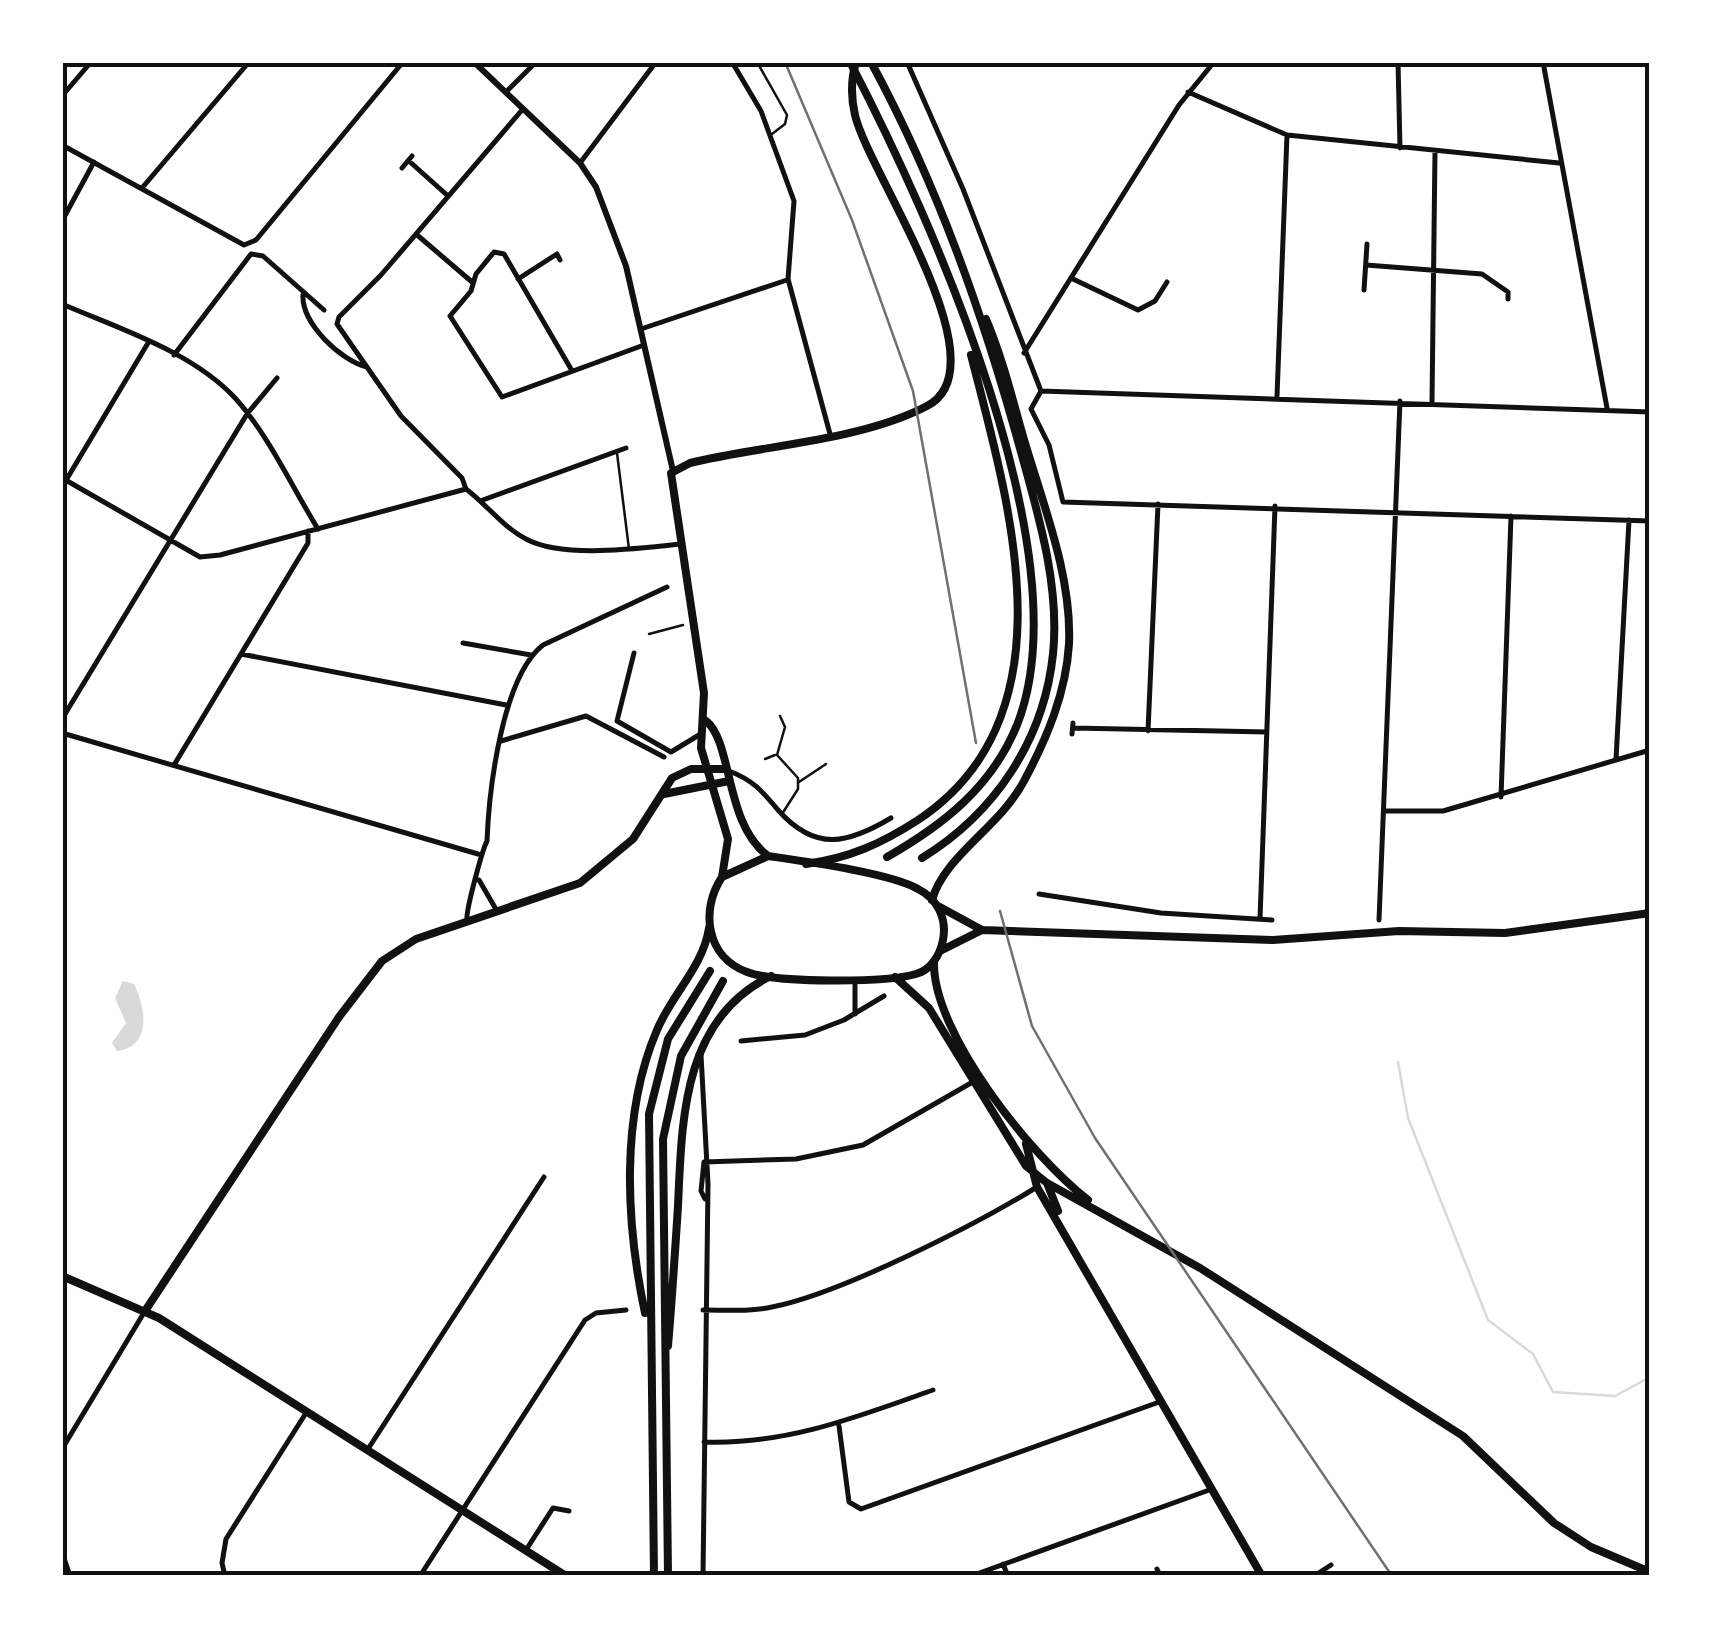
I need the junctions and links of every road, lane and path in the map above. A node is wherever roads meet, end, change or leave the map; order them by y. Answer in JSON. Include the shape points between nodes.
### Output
{"nodes":[{"id":1,"x":91,"y":62,"type":"edge"},
{"id":2,"x":249,"y":62,"type":"edge"},
{"id":3,"x":403,"y":62,"type":"edge"},
{"id":4,"x":474,"y":62,"type":"edge"},
{"id":5,"x":536,"y":62,"type":"edge"},
{"id":6,"x":656,"y":62,"type":"edge"},
{"id":7,"x":732,"y":62,"type":"edge"},
{"id":8,"x":758,"y":62,"type":"edge"},
{"id":9,"x":853,"y":62,"type":"edge"},
{"id":10,"x":871,"y":62,"type":"edge"},
{"id":11,"x":907,"y":62,"type":"edge"},
{"id":12,"x":1214,"y":62,"type":"edge"},
{"id":13,"x":1398,"y":62,"type":"edge"},
{"id":14,"x":1543,"y":62,"type":"edge"},
{"id":15,"x":1188,"y":92,"type":"junction"},
{"id":16,"x":505,"y":93,"type":"junction"},
{"id":17,"x":62,"y":96,"type":"edge"},
{"id":18,"x":522,"y":110,"type":"junction"},
{"id":19,"x":771,"y":134,"type":"junction"},
{"id":20,"x":1287,"y":134,"type":"junction"},
{"id":21,"x":62,"y":145,"type":"edge"},
{"id":22,"x":1400,"y":148,"type":"junction"},
{"id":23,"x":1435,"y":151,"type":"junction"},
{"id":24,"x":94,"y":162,"type":"junction"},
{"id":25,"x":580,"y":163,"type":"junction"},
{"id":26,"x":1559,"y":163,"type":"junction"},
{"id":27,"x":402,"y":168,"type":"dead end"},
{"id":28,"x":142,"y":188,"type":"junction"},
{"id":29,"x":448,"y":196,"type":"junction"},
{"id":30,"x":62,"y":221,"type":"edge"},
{"id":31,"x":416,"y":234,"type":"junction"},
{"id":32,"x":1366,"y":244,"type":"dead end"},
{"id":33,"x":560,"y":260,"type":"dead end"},
{"id":34,"x":1366,"y":265,"type":"junction"},
{"id":35,"x":1433,"y":270,"type":"junction"},
{"id":36,"x":518,"y":278,"type":"junction"},
{"id":37,"x":788,"y":279,"type":"junction"},
{"id":38,"x":1074,"y":279,"type":"junction"},
{"id":39,"x":472,"y":282,"type":"junction"},
{"id":40,"x":1167,"y":282,"type":"dead end"},
{"id":41,"x":971,"y":283,"type":"junction"},
{"id":42,"x":954,"y":290,"type":"junction"},
{"id":43,"x":1364,"y":290,"type":"dead end"},
{"id":44,"x":303,"y":295,"type":"junction"},
{"id":45,"x":1508,"y":299,"type":"dead end"},
{"id":46,"x":62,"y":304,"type":"edge"},
{"id":47,"x":324,"y":310,"type":"dead end"},
{"id":48,"x":638,"y":330,"type":"junction"},
{"id":49,"x":148,"y":343,"type":"junction"},
{"id":50,"x":644,"y":345,"type":"junction"},
{"id":51,"x":1024,"y":352,"type":"junction"},
{"id":52,"x":174,"y":355,"type":"junction"},
{"id":53,"x":368,"y":367,"type":"junction"},
{"id":54,"x":571,"y":369,"type":"junction"},
{"id":55,"x":276,"y":378,"type":"dead end"},
{"id":56,"x":1041,"y":390,"type":"junction"},
{"id":57,"x":1277,"y":396,"type":"junction"},
{"id":58,"x":1400,"y":401,"type":"junction"},
{"id":59,"x":1432,"y":402,"type":"junction"},
{"id":60,"x":1606,"y":408,"type":"junction"},
{"id":61,"x":1650,"y":412,"type":"edge"},
{"id":62,"x":248,"y":414,"type":"junction"},
{"id":63,"x":830,"y":434,"type":"junction"},
{"id":64,"x":626,"y":448,"type":"dead end"},
{"id":65,"x":617,"y":451,"type":"junction"},
{"id":66,"x":672,"y":470,"type":"junction"},
{"id":67,"x":64,"y":482,"type":"edge"},
{"id":68,"x":466,"y":488,"type":"junction"},
{"id":69,"x":480,"y":501,"type":"junction"},
{"id":70,"x":1158,"y":504,"type":"junction"},
{"id":71,"x":1275,"y":506,"type":"junction"},
{"id":72,"x":1392,"y":513,"type":"junction"},
{"id":73,"x":1510,"y":516,"type":"junction"},
{"id":74,"x":1630,"y":520,"type":"junction"},
{"id":75,"x":1650,"y":520,"type":"edge"},
{"id":76,"x":318,"y":529,"type":"junction"},
{"id":77,"x":308,"y":532,"type":"junction"},
{"id":78,"x":169,"y":543,"type":"junction"},
{"id":79,"x":681,"y":544,"type":"junction"},
{"id":80,"x":629,"y":551,"type":"junction"},
{"id":81,"x":668,"y":587,"type":"dead end"},
{"id":82,"x":683,"y":626,"type":"dead end"},
{"id":83,"x":649,"y":634,"type":"dead end"},
{"id":84,"x":463,"y":643,"type":"dead end"},
{"id":85,"x":634,"y":653,"type":"dead end"},
{"id":86,"x":241,"y":654,"type":"junction"},
{"id":87,"x":531,"y":655,"type":"junction"},
{"id":88,"x":506,"y":705,"type":"junction"},
{"id":89,"x":780,"y":716,"type":"dead end"},
{"id":90,"x":62,"y":719,"type":"edge"},
{"id":91,"x":706,"y":721,"type":"junction"},
{"id":92,"x":1073,"y":728,"type":"dead end"},
{"id":93,"x":1148,"y":731,"type":"junction"},
{"id":94,"x":1267,"y":732,"type":"junction"},
{"id":95,"x":62,"y":733,"type":"edge"},
{"id":96,"x":700,"y":735,"type":"junction"},
{"id":97,"x":500,"y":742,"type":"junction"},
{"id":98,"x":1650,"y":750,"type":"edge"},
{"id":99,"x":777,"y":755,"type":"junction"},
{"id":100,"x":664,"y":758,"type":"dead end"},
{"id":101,"x":765,"y":759,"type":"dead end"},
{"id":102,"x":1616,"y":759,"type":"junction"},
{"id":103,"x":826,"y":764,"type":"dead end"},
{"id":104,"x":174,"y":765,"type":"junction"},
{"id":105,"x":705,"y":768,"type":"junction"},
{"id":106,"x":725,"y":770,"type":"junction"},
{"id":107,"x":746,"y":778,"type":"junction"},
{"id":108,"x":729,"y":781,"type":"junction"},
{"id":109,"x":709,"y":783,"type":"junction"},
{"id":110,"x":798,"y":783,"type":"junction"},
{"id":111,"x":664,"y":794,"type":"junction"},
{"id":112,"x":1501,"y":797,"type":"junction"},
{"id":113,"x":1384,"y":811,"type":"junction"},
{"id":114,"x":782,"y":815,"type":"junction"},
{"id":115,"x":891,"y":818,"type":"dead end"},
{"id":116,"x":478,"y":854,"type":"junction"},
{"id":117,"x":768,"y":856,"type":"junction"},
{"id":118,"x":886,"y":857,"type":"dead end"},
{"id":119,"x":922,"y":858,"type":"dead end"},
{"id":120,"x":806,"y":864,"type":"junction"},
{"id":121,"x":722,"y":876,"type":"junction"},
{"id":122,"x":479,"y":880,"type":"junction"},
{"id":123,"x":1038,"y":894,"type":"dead end"},
{"id":124,"x":935,"y":903,"type":"junction"},
{"id":125,"x":498,"y":913,"type":"junction"},
{"id":126,"x":1650,"y":913,"type":"edge"},
{"id":127,"x":1260,"y":919,"type":"junction"},
{"id":128,"x":1272,"y":920,"type":"dead end"},
{"id":129,"x":1379,"y":920,"type":"dead end"},
{"id":130,"x":467,"y":922,"type":"junction"},
{"id":131,"x":709,"y":928,"type":"junction"},
{"id":132,"x":987,"y":931,"type":"junction"},
{"id":133,"x":940,"y":952,"type":"junction"},
{"id":134,"x":934,"y":962,"type":"junction"},
{"id":135,"x":710,"y":971,"type":"dead end"},
{"id":136,"x":771,"y":976,"type":"junction"},
{"id":137,"x":895,"y":977,"type":"junction"},
{"id":138,"x":855,"y":980,"type":"junction"},
{"id":139,"x":723,"y":981,"type":"dead end"},
{"id":140,"x":884,"y":996,"type":"dead end"},
{"id":141,"x":855,"y":1014,"type":"junction"},
{"id":142,"x":742,"y":1041,"type":"dead end"},
{"id":143,"x":700,"y":1052,"type":"junction"},
{"id":144,"x":972,"y":1083,"type":"junction"},
{"id":145,"x":1026,"y":1144,"type":"junction"},
{"id":146,"x":706,"y":1161,"type":"junction"},
{"id":147,"x":1036,"y":1174,"type":"junction"},
{"id":148,"x":544,"y":1177,"type":"dead end"},
{"id":149,"x":1042,"y":1185,"type":"junction"},
{"id":150,"x":1104,"y":1212,"type":"junction"},
{"id":151,"x":62,"y":1276,"type":"edge"},
{"id":152,"x":626,"y":1310,"type":"dead end"},
{"id":153,"x":703,"y":1310,"type":"junction"},
{"id":154,"x":146,"y":1311,"type":"junction"},
{"id":155,"x":649,"y":1332,"type":"junction"},
{"id":156,"x":665,"y":1390,"type":"junction"},
{"id":157,"x":933,"y":1390,"type":"dead end"},
{"id":158,"x":1162,"y":1401,"type":"junction"},
{"id":159,"x":307,"y":1410,"type":"junction"},
{"id":160,"x":838,"y":1426,"type":"junction"},
{"id":161,"x":703,"y":1442,"type":"junction"},
{"id":162,"x":62,"y":1449,"type":"edge"},
{"id":163,"x":368,"y":1450,"type":"junction"},
{"id":164,"x":1212,"y":1489,"type":"junction"},
{"id":165,"x":463,"y":1510,"type":"junction"},
{"id":166,"x":569,"y":1512,"type":"dead end"},
{"id":167,"x":526,"y":1550,"type":"junction"},
{"id":168,"x":62,"y":1552,"type":"edge"},
{"id":169,"x":1003,"y":1564,"type":"junction"},
{"id":170,"x":1331,"y":1565,"type":"dead end"},
{"id":171,"x":1646,"y":1573,"type":"edge"},
{"id":172,"x":70,"y":1576,"type":"edge"},
{"id":173,"x":225,"y":1576,"type":"edge"},
{"id":174,"x":420,"y":1576,"type":"edge"},
{"id":175,"x":566,"y":1576,"type":"edge"},
{"id":176,"x":654,"y":1576,"type":"edge"},
{"id":177,"x":668,"y":1576,"type":"edge"},
{"id":178,"x":703,"y":1576,"type":"edge"},
{"id":179,"x":970,"y":1576,"type":"edge"},
{"id":180,"x":1008,"y":1576,"type":"edge"},
{"id":181,"x":1262,"y":1576,"type":"edge"},
{"id":182,"x":1314,"y":1576,"type":"edge"}],
"edges":[{"from":1,"to":17,"type":"street"},
{"from":2,"to":28,"type":"street"},
{"from":3,"to":28,"type":"street","via":[[248,243]]},
{"from":4,"to":16,"type":"street"},
{"from":5,"to":16,"type":"street"},
{"from":6,"to":25,"type":"street"},
{"from":7,"to":19,"type":"street"},
{"from":8,"to":19,"type":"lane","via":[[787,116]]},
{"from":9,"to":42,"type":"main road","via":[[908,172]]},
{"from":9,"to":63,"type":"main road","via":[[860,130],[915,243],[947,335],[951,370],[940,397]]},
{"from":10,"to":41,"type":"main road"},
{"from":11,"to":51,"type":"street"},
{"from":12,"to":15,"type":"street"},
{"from":13,"to":22,"type":"street"},
{"from":14,"to":26,"type":"street"},
{"from":15,"to":20,"type":"street"},
{"from":15,"to":38,"type":"street"},
{"from":16,"to":18,"type":"street"},
{"from":18,"to":25,"type":"street"},
{"from":18,"to":29,"type":"street"},
{"from":19,"to":37,"type":"street","via":[[794,201]]},
{"from":20,"to":22,"type":"street"},
{"from":20,"to":57,"type":"street"},
{"from":21,"to":24,"type":"street"},
{"from":22,"to":23,"type":"street"},
{"from":23,"to":26,"type":"street"},
{"from":23,"to":35,"type":"street"},
{"from":24,"to":28,"type":"street"},
{"from":24,"to":30,"type":"street"},
{"from":25,"to":48,"type":"street","via":[[618,239]]},
{"from":26,"to":60,"type":"street"},
{"from":27,"to":29,"type":"street","via":[[410,159]]},
{"from":29,"to":31,"type":"street"},
{"from":31,"to":39,"type":"street"},
{"from":31,"to":53,"type":"street","via":[[342,313],[338,326]]},
{"from":32,"to":34,"type":"street"},
{"from":33,"to":36,"type":"street","via":[[557,254]]},
{"from":34,"to":35,"type":"street"},
{"from":34,"to":43,"type":"street"},
{"from":35,"to":45,"type":"street","via":[[1482,274],[1508,292]]},
{"from":35,"to":59,"type":"street"},
{"from":36,"to":39,"type":"street","via":[[499,251]]},
{"from":36,"to":54,"type":"street"},
{"from":37,"to":48,"type":"street"},
{"from":37,"to":63,"type":"street"},
{"from":38,"to":40,"type":"street","via":[[1138,310],[1156,301]]},
{"from":38,"to":51,"type":"street"},
{"from":39,"to":54,"type":"street","via":[[450,321],[498,394],[507,397]]},
{"from":41,"to":119,"type":"main road","via":[[1048,563],[1052,659],[1040,713],[1015,768],[969,824]]},
{"from":41,"to":124,"type":"main road","via":[[994,338],[1055,546],[1069,643],[1038,756],[998,818],[946,868]]},
{"from":42,"to":118,"type":"main road","via":[[1009,467],[1034,591],[1035,653],[1016,726],[993,768],[946,821]]},
{"from":42,"to":120,"type":"main road","via":[[986,412],[1018,589],[1008,700],[972,769],[938,805],[866,850]]},
{"from":44,"to":47,"type":"street"},
{"from":44,"to":52,"type":"street","via":[[262,256],[251,254]]},
{"from":44,"to":53,"type":"street","via":[[319,333]]},
{"from":46,"to":49,"type":"street"},
{"from":48,"to":50,"type":"street"},
{"from":49,"to":52,"type":"street"},
{"from":49,"to":67,"type":"street"},
{"from":50,"to":54,"type":"street"},
{"from":50,"to":66,"type":"street"},
{"from":51,"to":56,"type":"street"},
{"from":52,"to":62,"type":"street","via":[[218,382]]},
{"from":53,"to":68,"type":"street","via":[[401,416]]},
{"from":55,"to":62,"type":"street"},
{"from":56,"to":57,"type":"street"},
{"from":56,"to":70,"type":"street","via":[[1031,409],[1049,445],[1062,502]]},
{"from":57,"to":58,"type":"street"},
{"from":58,"to":59,"type":"street"},
{"from":58,"to":72,"type":"street"},
{"from":59,"to":60,"type":"street"},
{"from":60,"to":61,"type":"street"},
{"from":62,"to":76,"type":"street"},
{"from":62,"to":78,"type":"street"},
{"from":63,"to":66,"type":"main road"},
{"from":64,"to":65,"type":"street"},
{"from":65,"to":69,"type":"street"},
{"from":65,"to":80,"type":"lane"},
{"from":66,"to":79,"type":"main road"},
{"from":67,"to":78,"type":"street"},
{"from":68,"to":69,"type":"street"},
{"from":68,"to":76,"type":"street"},
{"from":69,"to":80,"type":"street","via":[[529,540]]},
{"from":70,"to":71,"type":"street"},
{"from":70,"to":93,"type":"street"},
{"from":71,"to":72,"type":"street"},
{"from":71,"to":94,"type":"street"},
{"from":72,"to":73,"type":"street"},
{"from":72,"to":113,"type":"street"},
{"from":73,"to":74,"type":"street"},
{"from":73,"to":112,"type":"street"},
{"from":74,"to":75,"type":"street"},
{"from":74,"to":102,"type":"street"},
{"from":76,"to":77,"type":"street"},
{"from":77,"to":78,"type":"street","via":[[200,557]]},
{"from":77,"to":86,"type":"street","via":[[308,543]]},
{"from":78,"to":90,"type":"street"},
{"from":79,"to":80,"type":"street"},
{"from":79,"to":91,"type":"main road"},
{"from":81,"to":87,"type":"street"},
{"from":82,"to":83,"type":"lane"},
{"from":84,"to":87,"type":"street"},
{"from":85,"to":96,"type":"street","via":[[617,720],[671,752]]},
{"from":86,"to":88,"type":"street"},
{"from":86,"to":104,"type":"street"},
{"from":87,"to":88,"type":"street"},
{"from":88,"to":97,"type":"street"},
{"from":89,"to":99,"type":"lane","via":[[785,728]]},
{"from":91,"to":96,"type":"main road"},
{"from":91,"to":106,"type":"main road"},
{"from":92,"to":93,"type":"street"},
{"from":93,"to":94,"type":"street"},
{"from":94,"to":127,"type":"street"},
{"from":95,"to":104,"type":"street"},
{"from":96,"to":105,"type":"main road"},
{"from":97,"to":100,"type":"street","via":[[586,716]]},
{"from":97,"to":116,"type":"street","via":[[487,842]]},
{"from":98,"to":102,"type":"street"},
{"from":99,"to":101,"type":"lane"},
{"from":99,"to":110,"type":"lane"},
{"from":102,"to":112,"type":"street"},
{"from":103,"to":110,"type":"lane"},
{"from":104,"to":116,"type":"street"},
{"from":105,"to":106,"type":"main road"},
{"from":105,"to":109,"type":"main road"},
{"from":105,"to":111,"type":"main road","via":[[677,774]]},
{"from":106,"to":107,"type":"street"},
{"from":106,"to":108,"type":"main road"},
{"from":107,"to":108,"type":"street"},
{"from":107,"to":114,"type":"street"},
{"from":108,"to":109,"type":"main road"},
{"from":108,"to":117,"type":"main road","via":[[747,834]]},
{"from":109,"to":111,"type":"main road"},
{"from":109,"to":121,"type":"main road","via":[[728,839]]},
{"from":110,"to":114,"type":"lane"},
{"from":111,"to":125,"type":"main road","via":[[601,870]]},
{"from":112,"to":113,"type":"street","via":[[1443,811]]},
{"from":113,"to":129,"type":"street"},
{"from":114,"to":115,"type":"street","via":[[844,842]]},
{"from":116,"to":122,"type":"street"},
{"from":117,"to":120,"type":"main road"},
{"from":117,"to":121,"type":"main road"},
{"from":120,"to":124,"type":"main road","via":[[899,882]]},
{"from":121,"to":131,"type":"main road","via":[[711,898]]},
{"from":122,"to":125,"type":"street"},
{"from":122,"to":130,"type":"street","via":[[465,910]]},
{"from":123,"to":127,"type":"street","via":[[1162,913]]},
{"from":124,"to":132,"type":"main road"},
{"from":124,"to":133,"type":"main road","via":[[944,932]]},
{"from":125,"to":130,"type":"main road"},
{"from":126,"to":132,"type":"main road","via":[[1481,934],[1399,931],[1273,940]]},
{"from":127,"to":128,"type":"street"},
{"from":130,"to":154,"type":"main road","via":[[402,945],[366,978]]},
{"from":131,"to":136,"type":"main road","via":[[727,960]]},
{"from":131,"to":155,"type":"main road","via":[[702,956],[653,1040],[635,1106],[635,1235]]},
{"from":132,"to":133,"type":"main road"},
{"from":133,"to":134,"type":"main road"},
{"from":134,"to":137,"type":"main road","via":[[918,974]]},
{"from":134,"to":145,"type":"main road","via":[[938,999]]},
{"from":135,"to":155,"type":"main road","via":[[677,1020],[654,1082],[647,1136]]},
{"from":136,"to":138,"type":"main road"},
{"from":136,"to":143,"type":"main road","via":[[730,1002]]},
{"from":137,"to":138,"type":"main road"},
{"from":137,"to":144,"type":"main road","via":[[929,1008]]},
{"from":138,"to":141,"type":"street"},
{"from":139,"to":156,"type":"main road","via":[[681,1056],[666,1116]]},
{"from":140,"to":141,"type":"street"},
{"from":141,"to":142,"type":"street","via":[[805,1035]]},
{"from":143,"to":146,"type":"street"},
{"from":143,"to":156,"type":"main road","via":[[680,1140]]},
{"from":144,"to":146,"type":"street","via":[[864,1145],[796,1160]]},
{"from":144,"to":147,"type":"main road"},
{"from":145,"to":147,"type":"main road"},
{"from":145,"to":150,"type":"main road"},
{"from":146,"to":153,"type":"street"},
{"from":147,"to":149,"type":"main road"},
{"from":148,"to":163,"type":"street"},
{"from":149,"to":150,"type":"main road"},
{"from":149,"to":153,"type":"street","via":[[880,1266],[793,1301],[756,1310]]},
{"from":149,"to":158,"type":"main road"},
{"from":150,"to":171,"type":"main road","via":[[1472,1443],[1565,1530]]},
{"from":151,"to":154,"type":"main road"},
{"from":152,"to":165,"type":"street","via":[[585,1320]]},
{"from":153,"to":161,"type":"street"},
{"from":154,"to":159,"type":"main road"},
{"from":154,"to":162,"type":"street"},
{"from":155,"to":176,"type":"main road"},
{"from":156,"to":177,"type":"main road"},
{"from":157,"to":160,"type":"street"},
{"from":158,"to":160,"type":"street","via":[[861,1509],[848,1502]]},
{"from":158,"to":164,"type":"main road"},
{"from":159,"to":163,"type":"main road"},
{"from":159,"to":173,"type":"street","via":[[226,1539]]},
{"from":160,"to":161,"type":"street","via":[[748,1442]]},
{"from":161,"to":178,"type":"street"},
{"from":163,"to":165,"type":"main road"},
{"from":164,"to":169,"type":"street"},
{"from":164,"to":181,"type":"main road"},
{"from":165,"to":167,"type":"main road"},
{"from":165,"to":174,"type":"street"},
{"from":166,"to":167,"type":"street","via":[[553,1508]]},
{"from":167,"to":175,"type":"main road"},
{"from":168,"to":172,"type":"street"},
{"from":169,"to":179,"type":"street"},
{"from":169,"to":180,"type":"street"},
{"from":170,"to":182,"type":"street"}]}
